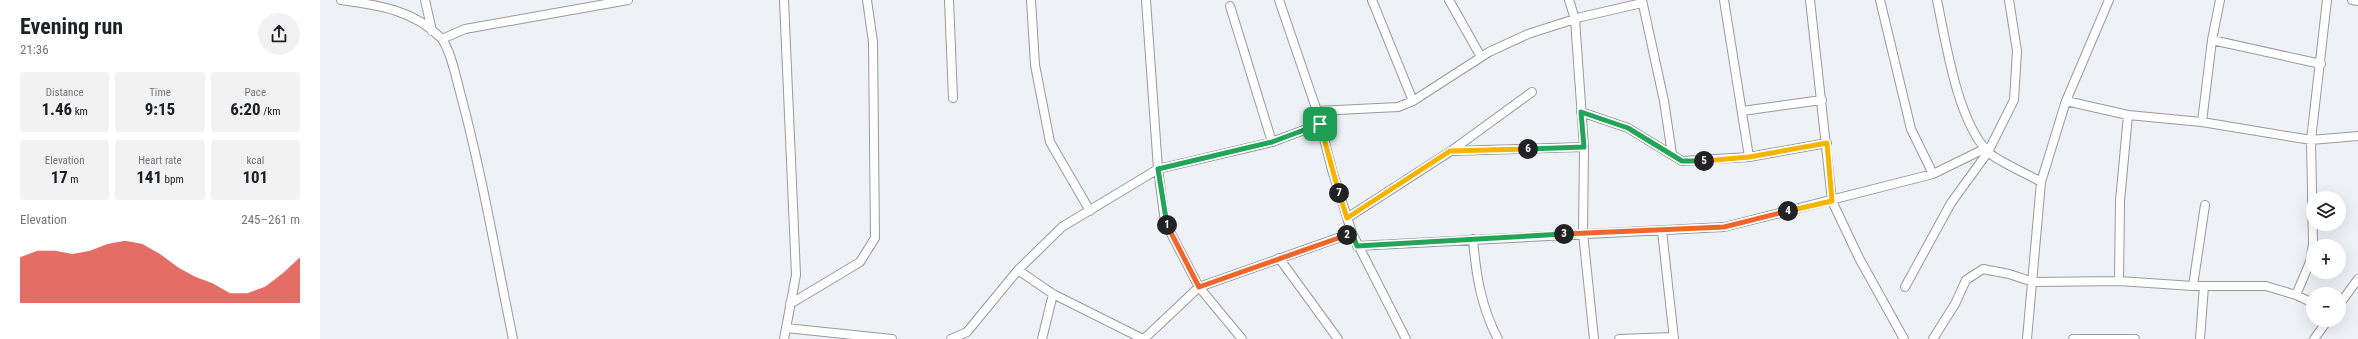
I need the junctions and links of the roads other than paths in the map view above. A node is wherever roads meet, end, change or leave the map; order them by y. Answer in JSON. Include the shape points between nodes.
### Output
{"nodes":[{"id":1,"x":341,"y":0,"type":"edge"},
{"id":2,"x":425,"y":0,"type":"edge"},
{"id":3,"x":628,"y":0,"type":"edge"},
{"id":4,"x":784,"y":0,"type":"edge"},
{"id":5,"x":867,"y":0,"type":"edge"},
{"id":6,"x":949,"y":0,"type":"edge"},
{"id":7,"x":1031,"y":0,"type":"edge"},
{"id":8,"x":1146,"y":0,"type":"edge"},
{"id":9,"x":1279,"y":0,"type":"edge"},
{"id":10,"x":1372,"y":0,"type":"edge"},
{"id":11,"x":1449,"y":0,"type":"edge"},
{"id":12,"x":1570,"y":0,"type":"edge"},
{"id":13,"x":1724,"y":0,"type":"edge"},
{"id":14,"x":1810,"y":0,"type":"edge"},
{"id":15,"x":1880,"y":0,"type":"edge"},
{"id":16,"x":1937,"y":0,"type":"edge"},
{"id":17,"x":2009,"y":0,"type":"edge"},
{"id":18,"x":2109,"y":0,"type":"edge"},
{"id":19,"x":2220,"y":0,"type":"edge"},
{"id":20,"x":2327,"y":0,"type":"edge"},
{"id":21,"x":2352,"y":0,"type":"edge"},
{"id":22,"x":1642,"y":1,"type":"edge"},
{"id":23,"x":2358,"y":1,"type":"edge"},
{"id":24,"x":1230,"y":6,"type":"dead end"},
{"id":25,"x":1575,"y":19,"type":"junction"},
{"id":26,"x":432,"y":31,"type":"junction"},
{"id":27,"x":442,"y":40,"type":"junction"},
{"id":28,"x":2212,"y":40,"type":"junction"},
{"id":29,"x":1481,"y":57,"type":"junction"},
{"id":30,"x":2321,"y":64,"type":"junction"},
{"id":31,"x":1532,"y":92,"type":"dead end"},
{"id":32,"x":954,"y":98,"type":"dead end"},
{"id":33,"x":1822,"y":100,"type":"junction"},
{"id":34,"x":1414,"y":101,"type":"junction"},
{"id":35,"x":2066,"y":101,"type":"junction"},
{"id":36,"x":1317,"y":111,"type":"junction"},
{"id":37,"x":1742,"y":111,"type":"junction"},
{"id":38,"x":1581,"y":112,"type":"junction"},
{"id":39,"x":2128,"y":116,"type":"junction"},
{"id":40,"x":2202,"y":122,"type":"junction"},
{"id":41,"x":1320,"y":124,"type":"junction"},
{"id":42,"x":2358,"y":136,"type":"edge"},
{"id":43,"x":2311,"y":140,"type":"junction"},
{"id":44,"x":1272,"y":142,"type":"junction"},
{"id":45,"x":1827,"y":143,"type":"junction"},
{"id":46,"x":1584,"y":147,"type":"junction"},
{"id":47,"x":1987,"y":150,"type":"junction"},
{"id":48,"x":1450,"y":151,"type":"junction"},
{"id":49,"x":1672,"y":154,"type":"junction"},
{"id":50,"x":1749,"y":157,"type":"junction"},
{"id":51,"x":1158,"y":169,"type":"junction"},
{"id":52,"x":1933,"y":174,"type":"junction"},
{"id":53,"x":2041,"y":182,"type":"junction"},
{"id":54,"x":1832,"y":201,"type":"junction"},
{"id":55,"x":2205,"y":205,"type":"dead end"},
{"id":56,"x":1090,"y":211,"type":"junction"},
{"id":57,"x":1347,"y":218,"type":"junction"},
{"id":58,"x":1662,"y":231,"type":"junction"},
{"id":59,"x":1352,"y":233,"type":"junction"},
{"id":60,"x":1583,"y":233,"type":"junction"},
{"id":61,"x":1473,"y":239,"type":"junction"},
{"id":62,"x":1357,"y":246,"type":"junction"},
{"id":63,"x":1279,"y":258,"type":"junction"},
{"id":64,"x":1018,"y":270,"type":"junction"},
{"id":65,"x":2358,"y":279,"type":"edge"},
{"id":66,"x":2119,"y":281,"type":"junction"},
{"id":67,"x":2033,"y":282,"type":"junction"},
{"id":68,"x":1905,"y":286,"type":"dead end"},
{"id":69,"x":2193,"y":286,"type":"junction"},
{"id":70,"x":2204,"y":286,"type":"junction"},
{"id":71,"x":1199,"y":287,"type":"junction"},
{"id":72,"x":1053,"y":294,"type":"junction"},
{"id":73,"x":2296,"y":294,"type":"junction"},
{"id":74,"x":2346,"y":295,"type":"edge"},
{"id":75,"x":2306,"y":299,"type":"edge"},
{"id":76,"x":790,"y":304,"type":"junction"},
{"id":77,"x":786,"y":328,"type":"junction"},
{"id":78,"x":2322,"y":328,"type":"joint"},
{"id":79,"x":1673,"y":338,"type":"edge"},
{"id":80,"x":512,"y":339,"type":"edge"},
{"id":81,"x":784,"y":339,"type":"edge"},
{"id":82,"x":892,"y":339,"type":"edge"},
{"id":83,"x":951,"y":339,"type":"edge"},
{"id":84,"x":1042,"y":339,"type":"edge"},
{"id":85,"x":1144,"y":339,"type":"edge"},
{"id":86,"x":1242,"y":339,"type":"edge"},
{"id":87,"x":1338,"y":339,"type":"edge"},
{"id":88,"x":1406,"y":339,"type":"edge"},
{"id":89,"x":1498,"y":339,"type":"edge"},
{"id":90,"x":1594,"y":339,"type":"edge"},
{"id":91,"x":1619,"y":339,"type":"edge"},
{"id":92,"x":1903,"y":339,"type":"edge"},
{"id":93,"x":1932,"y":339,"type":"edge"},
{"id":94,"x":2027,"y":339,"type":"edge"},
{"id":95,"x":2073,"y":339,"type":"edge"},
{"id":96,"x":2136,"y":339,"type":"edge"},
{"id":97,"x":2200,"y":339,"type":"edge"},
{"id":98,"x":2314,"y":339,"type":"edge"},
{"id":99,"x":2323,"y":339,"type":"edge"}],
"edges":[{"from":1,"to":26,"type":"street","via":[[374,4],[398,11],[418,20]]},
{"from":2,"to":26,"type":"street"},
{"from":3,"to":27,"type":"street","via":[[465,29]]},
{"from":4,"to":76,"type":"street","via":[[796,275]]},
{"from":5,"to":76,"type":"street","via":[[873,42],[875,238],[860,262]]},
{"from":6,"to":32,"type":"street"},
{"from":7,"to":56,"type":"street","via":[[1035,65],[1050,142]]},
{"from":8,"to":51,"type":"street"},
{"from":9,"to":36,"type":"street"},
{"from":10,"to":34,"type":"street"},
{"from":11,"to":29,"type":"street"},
{"from":12,"to":25,"type":"street"},
{"from":13,"to":37,"type":"street"},
{"from":14,"to":33,"type":"street"},
{"from":15,"to":52,"type":"street","via":[[1911,130]]},
{"from":16,"to":47,"type":"street","via":[[1948,53],[1967,120]]},
{"from":17,"to":47,"type":"street","via":[[2017,51],[2014,100]]},
{"from":18,"to":35,"type":"street"},
{"from":19,"to":28,"type":"street"},
{"from":20,"to":30,"type":"street"},
{"from":21,"to":23,"type":"street"},
{"from":22,"to":25,"type":"street"},
{"from":22,"to":49,"type":"street","via":[[1664,101]]},
{"from":24,"to":44,"type":"street"},
{"from":25,"to":29,"type":"street","via":[[1528,34]]},
{"from":25,"to":38,"type":"street"},
{"from":26,"to":27,"type":"street"},
{"from":27,"to":80,"type":"street","via":[[453,65],[478,162]]},
{"from":28,"to":30,"type":"street"},
{"from":28,"to":40,"type":"street"},
{"from":29,"to":34,"type":"street"},
{"from":30,"to":43,"type":"street"},
{"from":31,"to":48,"type":"street"},
{"from":33,"to":37,"type":"street"},
{"from":33,"to":45,"type":"street"},
{"from":34,"to":36,"type":"street","via":[[1398,107]]},
{"from":35,"to":39,"type":"street"},
{"from":35,"to":53,"type":"street"},
{"from":36,"to":41,"type":"street"},
{"from":37,"to":50,"type":"street"},
{"from":38,"to":46,"type":"street"},
{"from":38,"to":49,"type":"street","via":[[1628,128]]},
{"from":39,"to":40,"type":"street"},
{"from":39,"to":66,"type":"street","via":[[2120,201]]},
{"from":40,"to":43,"type":"street"},
{"from":41,"to":44,"type":"street"},
{"from":41,"to":57,"type":"street"},
{"from":42,"to":43,"type":"street"},
{"from":43,"to":73,"type":"street","via":[[2313,244],[2310,262]]},
{"from":44,"to":51,"type":"street"},
{"from":45,"to":50,"type":"street"},
{"from":45,"to":54,"type":"street"},
{"from":46,"to":48,"type":"street"},
{"from":46,"to":60,"type":"street"},
{"from":47,"to":52,"type":"street"},
{"from":47,"to":53,"type":"street"},
{"from":47,"to":68,"type":"street","via":[[1950,204]]},
{"from":48,"to":57,"type":"street"},
{"from":49,"to":50,"type":"street","via":[[1682,161],[1691,162]]},
{"from":51,"to":56,"type":"street"},
{"from":51,"to":71,"type":"street","via":[[1165,222]]},
{"from":52,"to":54,"type":"street"},
{"from":53,"to":67,"type":"street"},
{"from":54,"to":58,"type":"street","via":[[1724,227]]},
{"from":54,"to":92,"type":"street","via":[[1859,258]]},
{"from":55,"to":69,"type":"street"},
{"from":56,"to":64,"type":"street","via":[[1062,227]]},
{"from":57,"to":59,"type":"street"},
{"from":58,"to":60,"type":"street"},
{"from":58,"to":79,"type":"street"},
{"from":59,"to":62,"type":"street"},
{"from":59,"to":63,"type":"street"},
{"from":60,"to":61,"type":"street"},
{"from":60,"to":90,"type":"street"},
{"from":61,"to":62,"type":"street"},
{"from":61,"to":89,"type":"street","via":[[1475,269],[1482,301]]},
{"from":62,"to":88,"type":"street"},
{"from":63,"to":71,"type":"street"},
{"from":63,"to":87,"type":"street"},
{"from":64,"to":72,"type":"street"},
{"from":64,"to":83,"type":"street","via":[[968,332]]},
{"from":65,"to":74,"type":"street"},
{"from":66,"to":67,"type":"street"},
{"from":66,"to":69,"type":"street"},
{"from":67,"to":93,"type":"street","via":[[1983,269],[1966,280],[1955,304]]},
{"from":67,"to":94,"type":"street"},
{"from":69,"to":70,"type":"street"},
{"from":70,"to":73,"type":"street","via":[[2266,286]]},
{"from":70,"to":97,"type":"street"},
{"from":71,"to":85,"type":"street"},
{"from":71,"to":86,"type":"street"},
{"from":72,"to":84,"type":"street"},
{"from":72,"to":85,"type":"street"},
{"from":73,"to":75,"type":"street"},
{"from":76,"to":77,"type":"street"},
{"from":77,"to":81,"type":"street"},
{"from":77,"to":82,"type":"street"},
{"from":78,"to":98,"type":"street"},
{"from":78,"to":99,"type":"street"},
{"from":79,"to":91,"type":"street"},
{"from":95,"to":96,"type":"street"}]}
